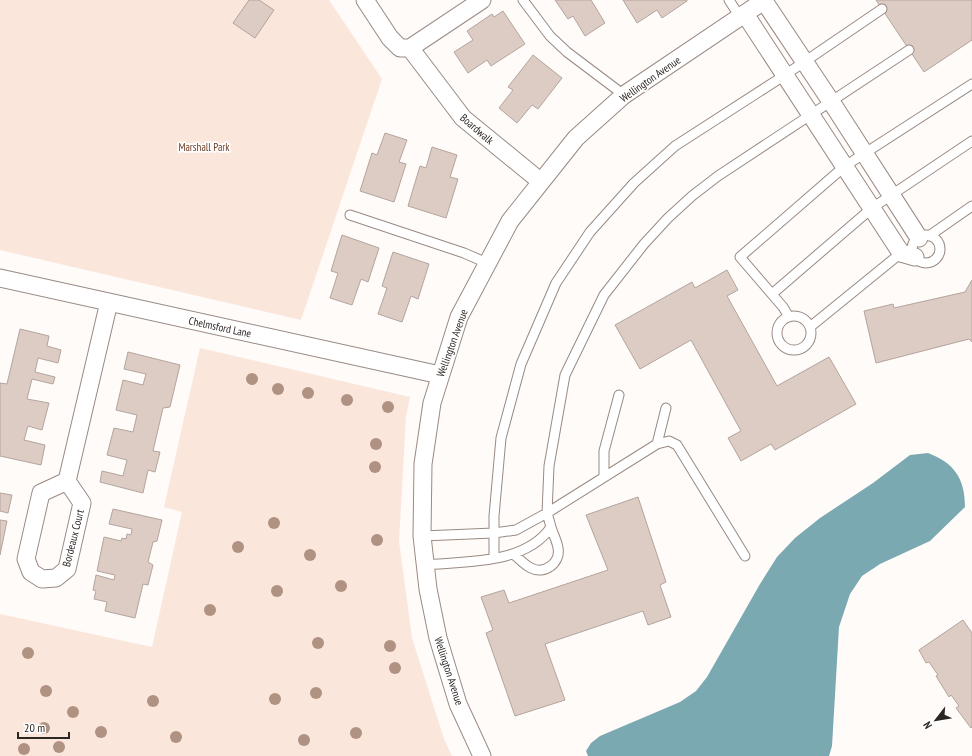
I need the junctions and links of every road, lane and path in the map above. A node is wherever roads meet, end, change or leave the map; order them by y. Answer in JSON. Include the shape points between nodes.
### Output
{"nodes":[{"id":1,"x":365,"y":0,"type":"edge"},
{"id":2,"x":482,"y":0,"type":"edge"},
{"id":3,"x":523,"y":0,"type":"edge"},
{"id":4,"x":728,"y":0,"type":"edge"},
{"id":5,"x":764,"y":0,"type":"edge"},
{"id":6,"x":882,"y":9,"type":"dead end"},
{"id":7,"x":742,"y":15,"type":"junction"},
{"id":8,"x":410,"y":48,"type":"junction"},
{"id":9,"x":909,"y":50,"type":"dead end"},
{"id":10,"x":804,"y":62,"type":"junction"},
{"id":11,"x":785,"y":75,"type":"junction"},
{"id":12,"x":972,"y":84,"type":"edge"},
{"id":13,"x":624,"y":95,"type":"junction"},
{"id":14,"x":832,"y":103,"type":"junction"},
{"id":15,"x":812,"y":115,"type":"junction"},
{"id":16,"x":972,"y":141,"type":"edge"},
{"id":17,"x":864,"y":154,"type":"junction"},
{"id":18,"x":845,"y":166,"type":"junction"},
{"id":19,"x":540,"y":181,"type":"junction"},
{"id":20,"x":891,"y":196,"type":"junction"},
{"id":21,"x":972,"y":206,"type":"edge"},
{"id":22,"x":872,"y":208,"type":"junction"},
{"id":23,"x":350,"y":215,"type":"dead end"},
{"id":24,"x":924,"y":237,"type":"junction"},
{"id":25,"x":908,"y":255,"type":"junction"},
{"id":26,"x":487,"y":263,"type":"junction"},
{"id":27,"x":0,"y":278,"type":"edge"},
{"id":28,"x":772,"y":294,"type":"junction"},
{"id":29,"x":109,"y":302,"type":"junction"},
{"id":30,"x":789,"y":317,"type":"junction"},
{"id":31,"x":810,"y":327,"type":"junction"},
{"id":32,"x":440,"y":375,"type":"junction"},
{"id":33,"x":619,"y":395,"type":"dead end"},
{"id":34,"x":666,"y":408,"type":"dead end"},
{"id":35,"x":657,"y":444,"type":"junction"},
{"id":36,"x":604,"y":476,"type":"junction"},
{"id":37,"x":67,"y":481,"type":"junction"},
{"id":38,"x":547,"y":513,"type":"junction"},
{"id":39,"x":550,"y":527,"type":"junction"},
{"id":40,"x":494,"y":533,"type":"junction"},
{"id":41,"x":422,"y":536,"type":"junction"},
{"id":42,"x":513,"y":554,"type":"junction"},
{"id":43,"x":746,"y":556,"type":"dead end"},
{"id":44,"x":494,"y":558,"type":"junction"},
{"id":45,"x":424,"y":565,"type":"junction"},
{"id":46,"x":482,"y":756,"type":"edge"}],
"edges":[{"from":1,"to":8,"type":"street","name":"Boardwalk","via":[[395,43],[400,48]]},
{"from":2,"to":8,"type":"street"},
{"from":3,"to":13,"type":"lane","via":[[556,41],[584,66]]},
{"from":4,"to":7,"type":"lane"},
{"from":5,"to":7,"type":"street","name":"Wellington Avenue"},
{"from":5,"to":10,"type":"street"},
{"from":6,"to":10,"type":"lane"},
{"from":7,"to":11,"type":"street"},
{"from":7,"to":13,"type":"street","name":"Wellington Avenue"},
{"from":8,"to":19,"type":"street","name":"Boardwalk","via":[[462,118]]},
{"from":9,"to":14,"type":"lane"},
{"from":10,"to":11,"type":"lane"},
{"from":10,"to":14,"type":"street"},
{"from":11,"to":15,"type":"street"},
{"from":11,"to":40,"type":"lane","via":[[675,146],[634,183],[590,232],[556,283],[521,364],[501,438]]},
{"from":12,"to":17,"type":"lane"},
{"from":13,"to":19,"type":"street","name":"Wellington Avenue","via":[[576,138]]},
{"from":14,"to":15,"type":"lane"},
{"from":14,"to":17,"type":"street"},
{"from":15,"to":18,"type":"street"},
{"from":15,"to":38,"type":"lane","via":[[718,176],[692,196],[644,244],[604,295],[565,375],[549,466]]},
{"from":16,"to":20,"type":"lane"},
{"from":17,"to":18,"type":"lane"},
{"from":17,"to":20,"type":"street"},
{"from":18,"to":22,"type":"street"},
{"from":18,"to":28,"type":"lane","via":[[740,257]]},
{"from":19,"to":26,"type":"street","name":"Wellington Avenue","via":[[510,221]]},
{"from":20,"to":22,"type":"lane"},
{"from":20,"to":24,"type":"street"},
{"from":21,"to":24,"type":"lane"},
{"from":22,"to":25,"type":"street"},
{"from":22,"to":28,"type":"lane"},
{"from":23,"to":26,"type":"lane"},
{"from":24,"to":25,"type":"lane"},
{"from":24,"to":25,"type":"lane","via":[[938,242],[938,257],[924,263]]},
{"from":25,"to":31,"type":"lane"},
{"from":26,"to":32,"type":"street","name":"Wellington Avenue","via":[[459,317]]},
{"from":27,"to":29,"type":"street","name":"Chelmsford Lane"},
{"from":28,"to":30,"type":"lane"},
{"from":29,"to":32,"type":"street","name":"Chelmsford Lane"},
{"from":29,"to":37,"type":"street"},
{"from":30,"to":31,"type":"lane","via":[[804,319]]},
{"from":30,"to":31,"type":"lane","via":[[780,324],[777,335],[787,349],[798,350],[808,344]]},
{"from":32,"to":41,"type":"street","name":"Wellington Avenue","via":[[432,403],[423,464]]},
{"from":33,"to":36,"type":"lane","via":[[604,451]]},
{"from":34,"to":35,"type":"lane"},
{"from":35,"to":36,"type":"lane"},
{"from":35,"to":43,"type":"lane","via":[[669,441],[677,445]]},
{"from":36,"to":38,"type":"lane"},
{"from":37,"to":37,"type":"street","name":"Bordeaux Court","via":[[41,493],[26,559],[31,572],[42,579],[56,578],[67,569],[82,503]]},
{"from":38,"to":39,"type":"lane"},
{"from":38,"to":40,"type":"lane","via":[[516,530]]},
{"from":39,"to":42,"type":"lane","via":[[544,536],[527,549]]},
{"from":39,"to":42,"type":"lane","via":[[558,554],[557,559],[548,568],[529,568]]},
{"from":40,"to":41,"type":"lane"},
{"from":40,"to":44,"type":"lane"},
{"from":41,"to":45,"type":"street","name":"Wellington Avenue"},
{"from":42,"to":44,"type":"lane"},
{"from":44,"to":45,"type":"lane"},
{"from":45,"to":46,"type":"street","name":"Wellington Avenue","via":[[438,638],[458,704]]}]}
